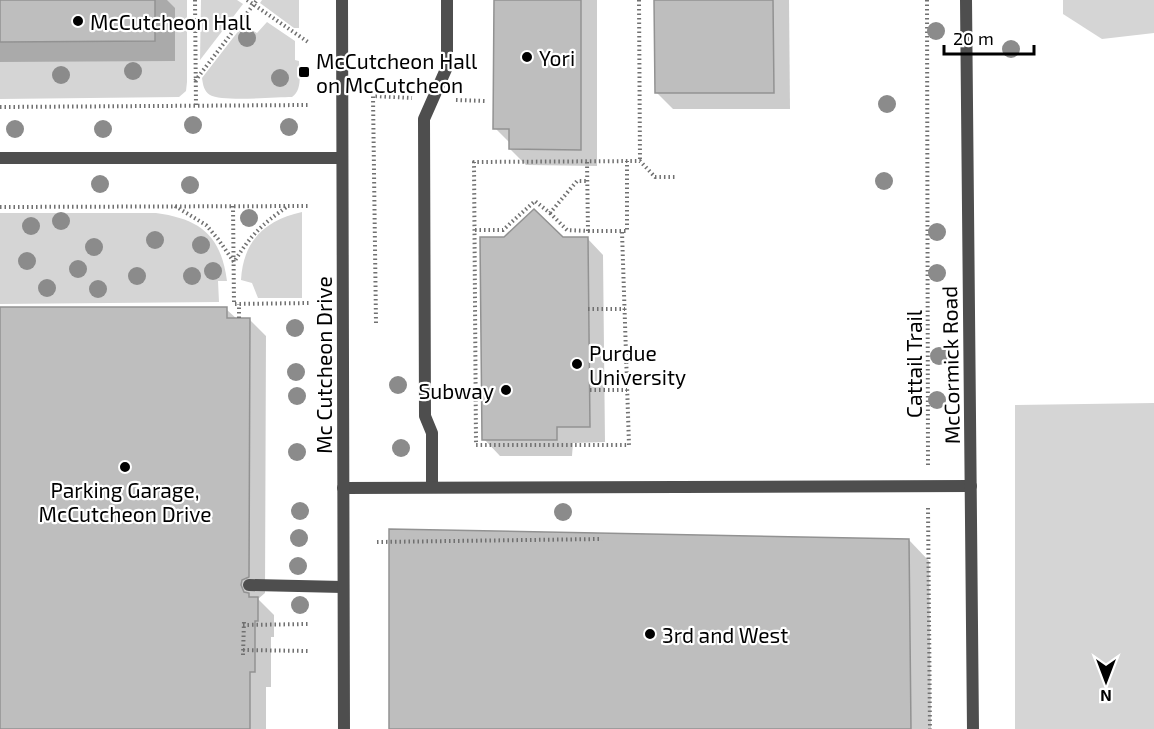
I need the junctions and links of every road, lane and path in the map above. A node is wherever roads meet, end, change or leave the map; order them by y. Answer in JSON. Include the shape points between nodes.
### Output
{"nodes":[{"id":1,"x":195,"y":0,"type":"edge"},
{"id":2,"x":247,"y":0,"type":"edge"},
{"id":3,"x":257,"y":0,"type":"edge"},
{"id":4,"x":342,"y":0,"type":"edge"},
{"id":5,"x":447,"y":0,"type":"edge"},
{"id":6,"x":639,"y":0,"type":"edge"},
{"id":7,"x":927,"y":0,"type":"edge"},
{"id":8,"x":966,"y":0,"type":"edge"},
{"id":9,"x":253,"y":4,"type":"junction"},
{"id":10,"x":308,"y":42,"type":"dead end"},
{"id":11,"x":195,"y":81,"type":"junction"},
{"id":12,"x":373,"y":96,"type":"dead end"},
{"id":13,"x":308,"y":105,"type":"dead end"},
{"id":14,"x":196,"y":106,"type":"junction"},
{"id":15,"x":0,"y":107,"type":"edge"},
{"id":16,"x":0,"y":158,"type":"edge"},
{"id":17,"x":342,"y":158,"type":"junction"},
{"id":18,"x":587,"y":161,"type":"junction"},
{"id":19,"x":627,"y":161,"type":"junction"},
{"id":20,"x":640,"y":161,"type":"junction"},
{"id":21,"x":675,"y":177,"type":"dead end"},
{"id":22,"x":588,"y":181,"type":"junction"},
{"id":23,"x":175,"y":206,"type":"junction"},
{"id":24,"x":233,"y":206,"type":"junction"},
{"id":25,"x":288,"y":206,"type":"junction"},
{"id":26,"x":309,"y":206,"type":"dead end"},
{"id":27,"x":0,"y":207,"type":"edge"},
{"id":28,"x":550,"y":213,"type":"junction"},
{"id":29,"x":475,"y":230,"type":"junction"},
{"id":30,"x":588,"y":231,"type":"junction"},
{"id":31,"x":622,"y":232,"type":"junction"},
{"id":32,"x":234,"y":262,"type":"junction"},
{"id":33,"x":309,"y":303,"type":"dead end"},
{"id":34,"x":239,"y":304,"type":"junction"},
{"id":35,"x":588,"y":309,"type":"dead end"},
{"id":36,"x":625,"y":309,"type":"junction"},
{"id":37,"x":239,"y":318,"type":"dead end"},
{"id":38,"x":376,"y":323,"type":"dead end"},
{"id":39,"x":590,"y":390,"type":"dead end"},
{"id":40,"x":627,"y":390,"type":"junction"},
{"id":41,"x":928,"y":486,"type":"junction"},
{"id":42,"x":971,"y":486,"type":"junction"},
{"id":43,"x":432,"y":487,"type":"junction"},
{"id":44,"x":343,"y":488,"type":"junction"},
{"id":45,"x":602,"y":539,"type":"dead end"},
{"id":46,"x":376,"y":542,"type":"dead end"},
{"id":47,"x":249,"y":585,"type":"dead end"},
{"id":48,"x":344,"y":587,"type":"junction"},
{"id":49,"x":309,"y":624,"type":"dead end"},
{"id":50,"x":309,"y":651,"type":"dead end"},
{"id":51,"x":344,"y":729,"type":"edge"},
{"id":52,"x":930,"y":729,"type":"edge"},
{"id":53,"x":973,"y":729,"type":"edge"}],
"edges":[{"from":1,"to":11,"type":"path"},
{"from":2,"to":9,"type":"path"},
{"from":3,"to":9,"type":"path"},
{"from":4,"to":17,"type":"street","name":"Mc Cutcheon Drive"},
{"from":5,"to":43,"type":"street","via":[[447,67],[424,119],[424,416],[432,433]]},
{"from":6,"to":20,"type":"path"},
{"from":7,"to":41,"type":"path","name":"Cattail Trail"},
{"from":8,"to":42,"type":"street","name":"McCormick Road"},
{"from":9,"to":10,"type":"path"},
{"from":9,"to":11,"type":"path"},
{"from":11,"to":14,"type":"path"},
{"from":12,"to":38,"type":"path"},
{"from":13,"to":14,"type":"path"},
{"from":14,"to":15,"type":"path"},
{"from":16,"to":17,"type":"street"},
{"from":17,"to":44,"type":"street","name":"Mc Cutcheon Drive"},
{"from":18,"to":19,"type":"path"},
{"from":18,"to":22,"type":"path"},
{"from":18,"to":29,"type":"path","via":[[474,162]]},
{"from":19,"to":20,"type":"path"},
{"from":19,"to":31,"type":"path","via":[[627,231]]},
{"from":20,"to":21,"type":"path","via":[[656,177]]},
{"from":22,"to":28,"type":"path","via":[[578,182]]},
{"from":22,"to":30,"type":"path"},
{"from":23,"to":24,"type":"path"},
{"from":23,"to":27,"type":"path"},
{"from":23,"to":32,"type":"path","via":[[206,225]]},
{"from":24,"to":25,"type":"path"},
{"from":24,"to":32,"type":"path"},
{"from":25,"to":26,"type":"path"},
{"from":25,"to":32,"type":"path","via":[[250,237]]},
{"from":28,"to":29,"type":"path","via":[[535,201],[503,230]]},
{"from":28,"to":30,"type":"path","via":[[567,230]]},
{"from":29,"to":40,"type":"path","via":[[476,445],[629,445]]},
{"from":30,"to":31,"type":"path"},
{"from":31,"to":36,"type":"path"},
{"from":32,"to":34,"type":"path","via":[[234,304]]},
{"from":33,"to":34,"type":"path"},
{"from":34,"to":37,"type":"path"},
{"from":35,"to":36,"type":"path"},
{"from":36,"to":40,"type":"path"},
{"from":39,"to":40,"type":"path"},
{"from":41,"to":42,"type":"street"},
{"from":41,"to":43,"type":"street"},
{"from":41,"to":52,"type":"path","name":"Cattail Trail"},
{"from":42,"to":53,"type":"street","name":"McCormick Road"},
{"from":43,"to":44,"type":"street"},
{"from":44,"to":48,"type":"street","name":"Mc Cutcheon Drive"},
{"from":45,"to":46,"type":"path"},
{"from":47,"to":48,"type":"street"},
{"from":48,"to":51,"type":"street","name":"Mc Cutcheon Drive"},
{"from":49,"to":50,"type":"path","via":[[243,623],[243,652]]}]}
